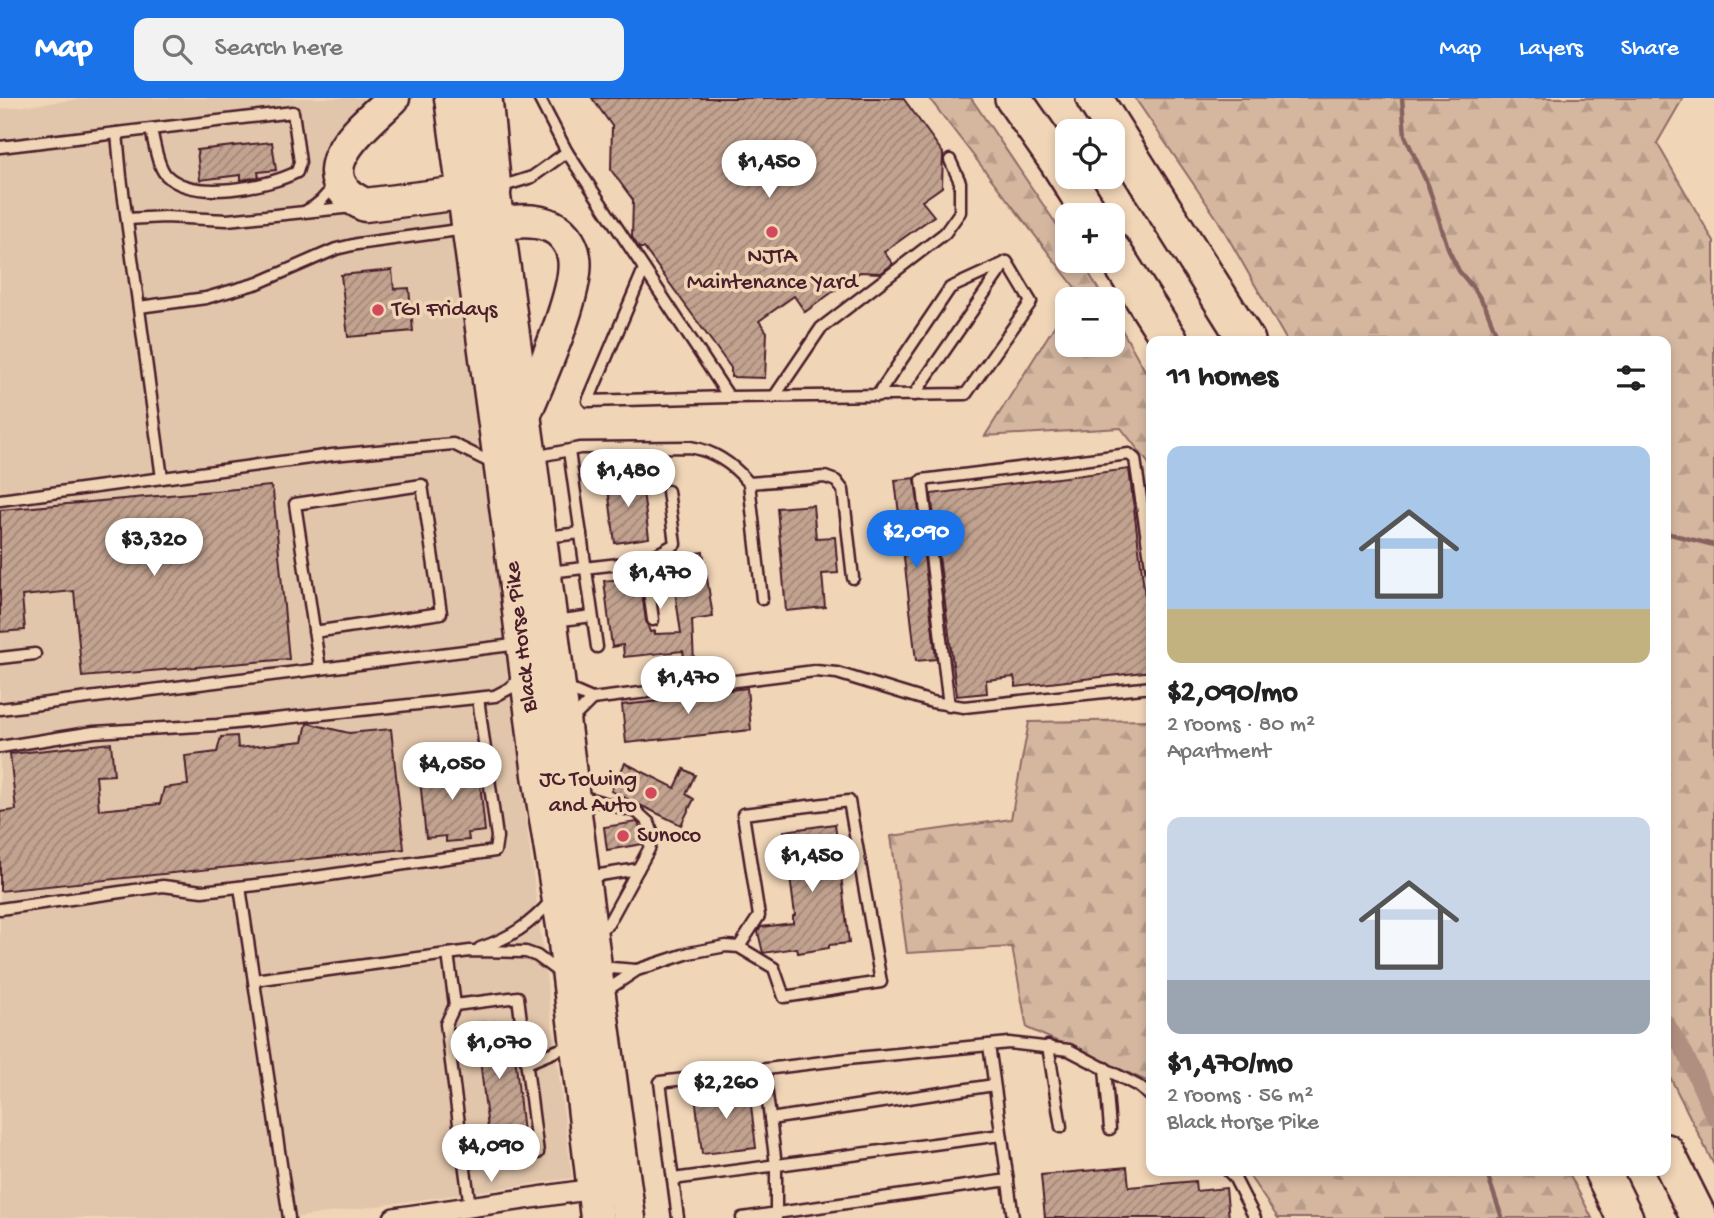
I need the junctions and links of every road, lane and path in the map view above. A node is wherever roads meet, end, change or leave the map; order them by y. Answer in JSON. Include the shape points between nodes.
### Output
{"nodes":[{"id":1,"x":393,"y":98,"type":"edge"},
{"id":2,"x":451,"y":98,"type":"edge"},
{"id":3,"x":484,"y":98,"type":"edge"},
{"id":4,"x":539,"y":98,"type":"edge"},
{"id":5,"x":1007,"y":98,"type":"edge"},
{"id":6,"x":1013,"y":98,"type":"edge"},
{"id":7,"x":1094,"y":98,"type":"edge"},
{"id":8,"x":151,"y":129,"type":"junction"},
{"id":9,"x":117,"y":133,"type":"junction"},
{"id":10,"x":0,"y":147,"type":"edge"},
{"id":11,"x":567,"y":152,"type":"junction"},
{"id":12,"x":1055,"y":158,"type":"edge"},
{"id":13,"x":1055,"y":158,"type":"edge"},
{"id":14,"x":950,"y":160,"type":"dead end"},
{"id":15,"x":339,"y":177,"type":"junction"},
{"id":16,"x":479,"y":191,"type":"junction"},
{"id":17,"x":365,"y":205,"type":"junction"},
{"id":18,"x":299,"y":214,"type":"junction"},
{"id":19,"x":127,"y":219,"type":"junction"},
{"id":20,"x":483,"y":226,"type":"junction"},
{"id":21,"x":1007,"y":262,"type":"junction"},
{"id":22,"x":644,"y":269,"type":"junction"},
{"id":23,"x":1125,"y":270,"type":"edge"},
{"id":24,"x":139,"y":307,"type":"junction"},
{"id":25,"x":1167,"y":336,"type":"edge"},
{"id":26,"x":1244,"y":336,"type":"edge"},
{"id":27,"x":914,"y":395,"type":"junction"},
{"id":28,"x":877,"y":396,"type":"junction"},
{"id":29,"x":729,"y":397,"type":"junction"},
{"id":30,"x":774,"y":397,"type":"junction"},
{"id":31,"x":525,"y":416,"type":"junction"},
{"id":32,"x":569,"y":450,"type":"junction"},
{"id":33,"x":530,"y":458,"type":"junction"},
{"id":34,"x":500,"y":467,"type":"junction"},
{"id":35,"x":162,"y":478,"type":"junction"},
{"id":36,"x":749,"y":483,"type":"junction"},
{"id":37,"x":667,"y":491,"type":"dead end"},
{"id":38,"x":0,"y":500,"type":"edge"},
{"id":39,"x":1146,"y":532,"type":"edge"},
{"id":40,"x":581,"y":533,"type":"junction"},
{"id":41,"x":541,"y":538,"type":"junction"},
{"id":42,"x":645,"y":561,"type":"junction"},
{"id":43,"x":586,"y":568,"type":"junction"},
{"id":44,"x":545,"y":573,"type":"junction"},
{"id":45,"x":853,"y":578,"type":"dead end"},
{"id":46,"x":762,"y":599,"type":"dead end"},
{"id":47,"x":592,"y":616,"type":"junction"},
{"id":48,"x":653,"y":620,"type":"dead end"},
{"id":49,"x":551,"y":622,"type":"junction"},
{"id":50,"x":314,"y":632,"type":"junction"},
{"id":51,"x":597,"y":647,"type":"dead end"},
{"id":52,"x":524,"y":653,"type":"junction"},
{"id":53,"x":35,"y":654,"type":"dead end"},
{"id":54,"x":0,"y":658,"type":"edge"},
{"id":55,"x":320,"y":670,"type":"junction"},
{"id":56,"x":559,"y":685,"type":"junction"},
{"id":57,"x":1146,"y":688,"type":"edge"},
{"id":58,"x":478,"y":698,"type":"junction"},
{"id":59,"x":592,"y":699,"type":"junction"},
{"id":60,"x":949,"y":706,"type":"junction"},
{"id":61,"x":0,"y":709,"type":"edge"},
{"id":62,"x":564,"y":726,"type":"junction"},
{"id":63,"x":0,"y":747,"type":"edge"},
{"id":64,"x":572,"y":794,"type":"junction"},
{"id":65,"x":638,"y":869,"type":"junction"},
{"id":66,"x":570,"y":885,"type":"junction"},
{"id":67,"x":240,"y":887,"type":"junction"},
{"id":68,"x":0,"y":909,"type":"edge"},
{"id":69,"x":590,"y":935,"type":"junction"},
{"id":70,"x":739,"y":947,"type":"junction"},
{"id":71,"x":470,"y":951,"type":"junction"},
{"id":72,"x":448,"y":954,"type":"junction"},
{"id":73,"x":637,"y":970,"type":"junction"},
{"id":74,"x":254,"y":979,"type":"junction"},
{"id":75,"x":587,"y":980,"type":"junction"},
{"id":76,"x":455,"y":1004,"type":"junction"},
{"id":77,"x":576,"y":1042,"type":"junction"},
{"id":78,"x":989,"y":1045,"type":"junction"},
{"id":79,"x":1048,"y":1046,"type":"junction"},
{"id":80,"x":527,"y":1063,"type":"junction"},
{"id":81,"x":1105,"y":1068,"type":"junction"},
{"id":82,"x":764,"y":1071,"type":"junction"},
{"id":83,"x":994,"y":1085,"type":"junction"},
{"id":84,"x":1146,"y":1092,"type":"edge"},
{"id":85,"x":770,"y":1119,"type":"junction"},
{"id":86,"x":1061,"y":1127,"type":"dead end"},
{"id":87,"x":1110,"y":1129,"type":"dead end"},
{"id":88,"x":1002,"y":1135,"type":"junction"},
{"id":89,"x":464,"y":1162,"type":"junction"},
{"id":90,"x":1671,"y":1162,"type":"edge"},
{"id":91,"x":776,"y":1165,"type":"junction"},
{"id":92,"x":1233,"y":1176,"type":"edge"},
{"id":93,"x":1604,"y":1176,"type":"edge"},
{"id":94,"x":673,"y":1179,"type":"junction"},
{"id":95,"x":1008,"y":1180,"type":"junction"},
{"id":96,"x":595,"y":1204,"type":"edge"},
{"id":97,"x":470,"y":1207,"type":"junction"},
{"id":98,"x":817,"y":1213,"type":"edge"},
{"id":99,"x":776,"y":1216,"type":"edge"},
{"id":100,"x":289,"y":1218,"type":"edge"},
{"id":101,"x":394,"y":1218,"type":"edge"},
{"id":102,"x":629,"y":1218,"type":"edge"},
{"id":103,"x":678,"y":1218,"type":"edge"},
{"id":104,"x":742,"y":1218,"type":"edge"},
{"id":105,"x":1013,"y":1218,"type":"edge"},
{"id":106,"x":1255,"y":1218,"type":"edge"},
{"id":107,"x":1625,"y":1218,"type":"edge"},
{"id":108,"x":1699,"y":1218,"type":"edge"}],
"edges":[{"from":1,"to":15,"type":"highway","via":[[344,147],[338,159]]},
{"from":2,"to":16,"type":"highway","name":"Black Horse Pike"},
{"from":3,"to":16,"type":"highway"},
{"from":4,"to":11,"type":"lane"},
{"from":5,"to":12,"type":"highway"},
{"from":6,"to":13,"type":"highway"},
{"from":7,"to":26,"type":"highway"},
{"from":8,"to":8,"type":"lane","via":[[165,174],[180,184],[205,190],[269,183],[297,172],[300,162],[293,111]]},
{"from":8,"to":9,"type":"lane"},
{"from":9,"to":10,"type":"lane"},
{"from":9,"to":19,"type":"lane"},
{"from":11,"to":16,"type":"lane","via":[[532,177]]},
{"from":11,"to":22,"type":"lane"},
{"from":14,"to":30,"type":"lane","via":[[960,182],[960,212],[945,233],[821,328]]},
{"from":15,"to":17,"type":"highway","via":[[345,192]]},
{"from":15,"to":18,"type":"lane","via":[[328,195]]},
{"from":16,"to":17,"type":"highway"},
{"from":16,"to":20,"type":"highway","name":"Black Horse Pike"},
{"from":17,"to":18,"type":"lane"},
{"from":18,"to":19,"type":"lane","via":[[227,220]]},
{"from":19,"to":24,"type":"lane"},
{"from":20,"to":24,"type":"lane","via":[[357,244],[258,283],[206,298]]},
{"from":20,"to":31,"type":"highway","name":"Black Horse Pike"},
{"from":20,"to":31,"type":"highway","via":[[546,224],[570,243],[575,258],[567,306]]},
{"from":20,"to":34,"type":"highway","name":"Black Horse Pike"},
{"from":21,"to":27,"type":"lane"},
{"from":21,"to":27,"type":"lane","via":[[1031,302],[966,394]]},
{"from":21,"to":28,"type":"lane","via":[[950,288]]},
{"from":22,"to":29,"type":"lane"},
{"from":22,"to":29,"type":"lane","via":[[588,401]]},
{"from":23,"to":25,"type":"highway"},
{"from":24,"to":35,"type":"lane"},
{"from":27,"to":28,"type":"lane"},
{"from":28,"to":30,"type":"lane"},
{"from":29,"to":30,"type":"lane"},
{"from":31,"to":33,"type":"highway","name":"Black Horse Pike"},
{"from":32,"to":33,"type":"lane"},
{"from":32,"to":36,"type":"lane","via":[[705,449],[738,470]]},
{"from":32,"to":40,"type":"lane"},
{"from":33,"to":41,"type":"highway","name":"Black Horse Pike"},
{"from":34,"to":35,"type":"lane","via":[[453,444]]},
{"from":34,"to":52,"type":"highway","name":"Black Horse Pike"},
{"from":35,"to":38,"type":"lane"},
{"from":36,"to":45,"type":"lane","via":[[825,477],[836,481],[844,490]]},
{"from":36,"to":46,"type":"lane"},
{"from":37,"to":42,"type":"lane","via":[[676,544]]},
{"from":39,"to":60,"type":"lane","via":[[1135,459],[1129,454],[922,480]]},
{"from":40,"to":41,"type":"lane"},
{"from":40,"to":43,"type":"lane"},
{"from":41,"to":44,"type":"highway","name":"Black Horse Pike"},
{"from":42,"to":43,"type":"lane"},
{"from":42,"to":48,"type":"lane"},
{"from":43,"to":44,"type":"lane"},
{"from":43,"to":47,"type":"lane"},
{"from":44,"to":49,"type":"highway","name":"Black Horse Pike"},
{"from":47,"to":49,"type":"lane"},
{"from":47,"to":51,"type":"lane"},
{"from":49,"to":56,"type":"highway","name":"Black Horse Pike"},
{"from":50,"to":50,"type":"lane","via":[[295,504],[422,485],[441,613]]},
{"from":50,"to":55,"type":"lane"},
{"from":52,"to":55,"type":"lane"},
{"from":52,"to":58,"type":"lane","via":[[512,687]]},
{"from":52,"to":66,"type":"highway","name":"Black Horse Pike","via":[[538,775]]},
{"from":53,"to":54,"type":"lane"},
{"from":55,"to":61,"type":"lane"},
{"from":56,"to":59,"type":"lane"},
{"from":56,"to":62,"type":"highway","name":"Black Horse Pike"},
{"from":57,"to":60,"type":"lane"},
{"from":58,"to":63,"type":"lane","via":[[217,725],[94,732]]},
{"from":58,"to":67,"type":"lane","via":[[497,837],[495,851]]},
{"from":59,"to":60,"type":"lane","via":[[815,671],[837,673]]},
{"from":59,"to":62,"type":"lane"},
{"from":62,"to":64,"type":"highway","name":"Black Horse Pike"},
{"from":64,"to":65,"type":"lane","via":[[637,812],[649,823],[653,834]]},
{"from":64,"to":66,"type":"highway","name":"Black Horse Pike"},
{"from":65,"to":66,"type":"lane"},
{"from":65,"to":69,"type":"lane","via":[[608,924]]},
{"from":66,"to":69,"type":"highway","name":"Black Horse Pike"},
{"from":66,"to":71,"type":"lane","via":[[518,933]]},
{"from":66,"to":75,"type":"highway","name":"Black Horse Pike"},
{"from":67,"to":68,"type":"lane","via":[[202,891],[163,886]]},
{"from":67,"to":74,"type":"lane"},
{"from":69,"to":75,"type":"highway","name":"Black Horse Pike"},
{"from":70,"to":70,"type":"lane","via":[[774,968],[783,997],[881,982],[849,801],[743,814],[758,916]]},
{"from":70,"to":73,"type":"lane","via":[[689,953]]},
{"from":71,"to":72,"type":"lane"},
{"from":71,"to":75,"type":"lane","via":[[526,952]]},
{"from":72,"to":74,"type":"lane"},
{"from":72,"to":76,"type":"lane"},
{"from":73,"to":75,"type":"lane"},
{"from":73,"to":75,"type":"lane"},
{"from":74,"to":100,"type":"lane"},
{"from":75,"to":77,"type":"highway","name":"Black Horse Pike"},
{"from":75,"to":102,"type":"highway","name":"Black Horse Pike"},
{"from":76,"to":80,"type":"lane","via":[[518,997]]},
{"from":76,"to":89,"type":"lane","via":[[446,1024]]},
{"from":77,"to":80,"type":"lane"},
{"from":77,"to":96,"type":"highway","name":"Black Horse Pike"},
{"from":78,"to":79,"type":"lane"},
{"from":78,"to":82,"type":"lane"},
{"from":78,"to":83,"type":"lane"},
{"from":79,"to":81,"type":"lane","via":[[1069,1050]]},
{"from":79,"to":86,"type":"lane"},
{"from":80,"to":89,"type":"lane","via":[[538,1153]]},
{"from":81,"to":84,"type":"lane"},
{"from":81,"to":87,"type":"lane"},
{"from":82,"to":85,"type":"lane"},
{"from":82,"to":94,"type":"lane","via":[[660,1082]]},
{"from":83,"to":85,"type":"lane"},
{"from":83,"to":88,"type":"lane"},
{"from":85,"to":91,"type":"lane"},
{"from":88,"to":91,"type":"lane"},
{"from":88,"to":95,"type":"lane"},
{"from":89,"to":97,"type":"lane"},
{"from":90,"to":108,"type":"highway"},
{"from":91,"to":94,"type":"lane"},
{"from":91,"to":99,"type":"lane"},
{"from":92,"to":106,"type":"lane"},
{"from":93,"to":107,"type":"highway"},
{"from":94,"to":103,"type":"lane"},
{"from":95,"to":98,"type":"lane"},
{"from":95,"to":105,"type":"lane"},
{"from":96,"to":97,"type":"street"},
{"from":97,"to":101,"type":"street"},
{"from":98,"to":99,"type":"lane"},
{"from":99,"to":104,"type":"lane"}]}
